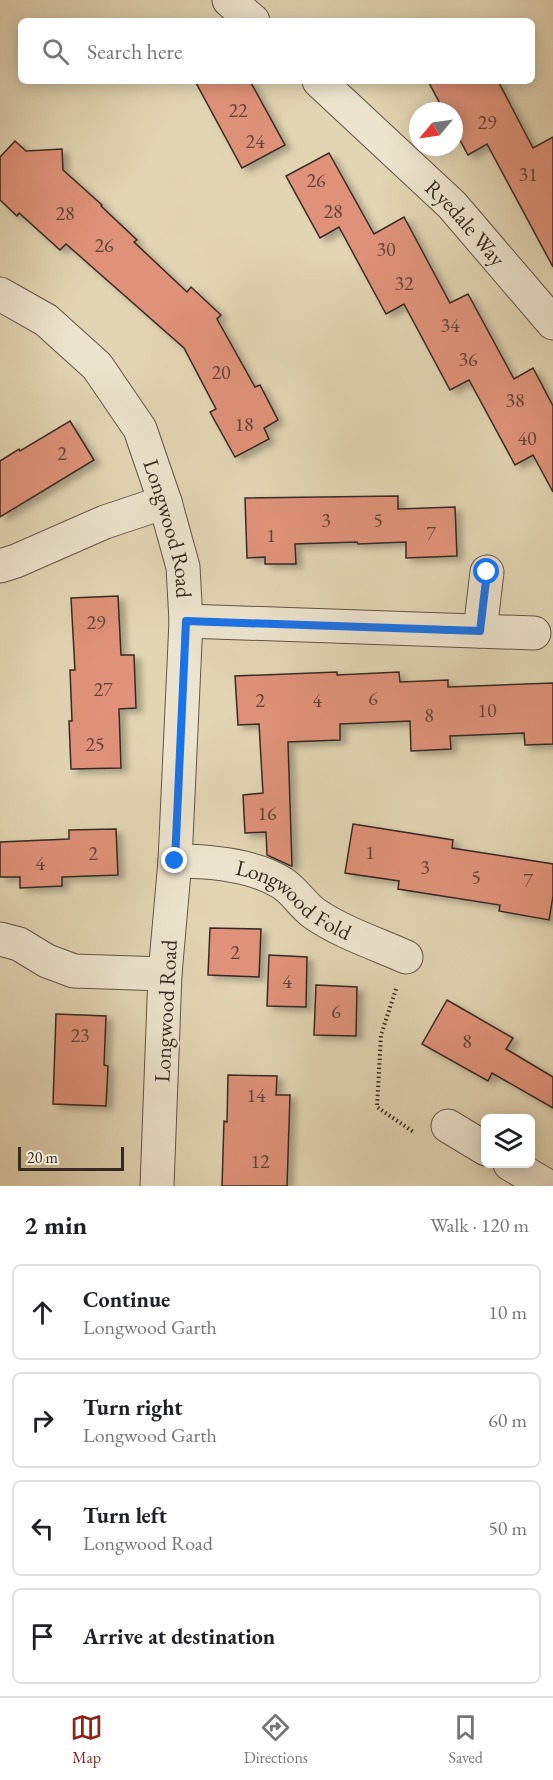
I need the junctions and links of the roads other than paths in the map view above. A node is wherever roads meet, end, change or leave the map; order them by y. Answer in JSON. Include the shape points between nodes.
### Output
{"nodes":[{"id":1,"x":230,"y":0,"type":"edge"},
{"id":2,"x":250,"y":18,"type":"edge"},
{"id":3,"x":322,"y":84,"type":"edge"},
{"id":4,"x":0,"y":294,"type":"edge"},
{"id":5,"x":553,"y":322,"type":"edge"},
{"id":6,"x":165,"y":502,"type":"junction"},
{"id":7,"x":0,"y":566,"type":"edge"},
{"id":8,"x":487,"y":572,"type":"dead end"},
{"id":9,"x":186,"y":621,"type":"junction"},
{"id":10,"x":480,"y":631,"type":"junction"},
{"id":11,"x":534,"y":633,"type":"dead end"},
{"id":12,"x":175,"y":861,"type":"junction"},
{"id":13,"x":0,"y":939,"type":"edge"},
{"id":14,"x":406,"y":957,"type":"road end"},
{"id":15,"x":165,"y":974,"type":"junction"},
{"id":16,"x":447,"y":1126,"type":"road end"},
{"id":17,"x":481,"y":1146,"type":"edge"},
{"id":18,"x":517,"y":1168,"type":"edge"},
{"id":19,"x":157,"y":1186,"type":"edge"},
{"id":20,"x":548,"y":1186,"type":"edge"}],
"edges":[{"from":1,"to":2,"type":"street"},
{"from":3,"to":5,"type":"street","name":"Ryedale Way","via":[[452,205]]},
{"from":4,"to":6,"type":"street","name":"Longwood Road","via":[[46,320],[97,366],[140,429]]},
{"from":6,"to":7,"type":"street","via":[[105,522]]},
{"from":6,"to":9,"type":"street","name":"Longwood Road","via":[[183,567]]},
{"from":8,"to":10,"type":"street"},
{"from":9,"to":10,"type":"street"},
{"from":9,"to":12,"type":"street","name":"Longwood Road"},
{"from":10,"to":11,"type":"street"},
{"from":12,"to":14,"type":"street","name":"Longwood Fold","via":[[203,861],[249,870],[282,883],[314,914]]},
{"from":12,"to":15,"type":"street","name":"Longwood Road"},
{"from":13,"to":15,"type":"street","via":[[74,971]]},
{"from":15,"to":19,"type":"street","name":"Longwood Road"},
{"from":16,"to":17,"type":"street"},
{"from":18,"to":20,"type":"street"}]}
